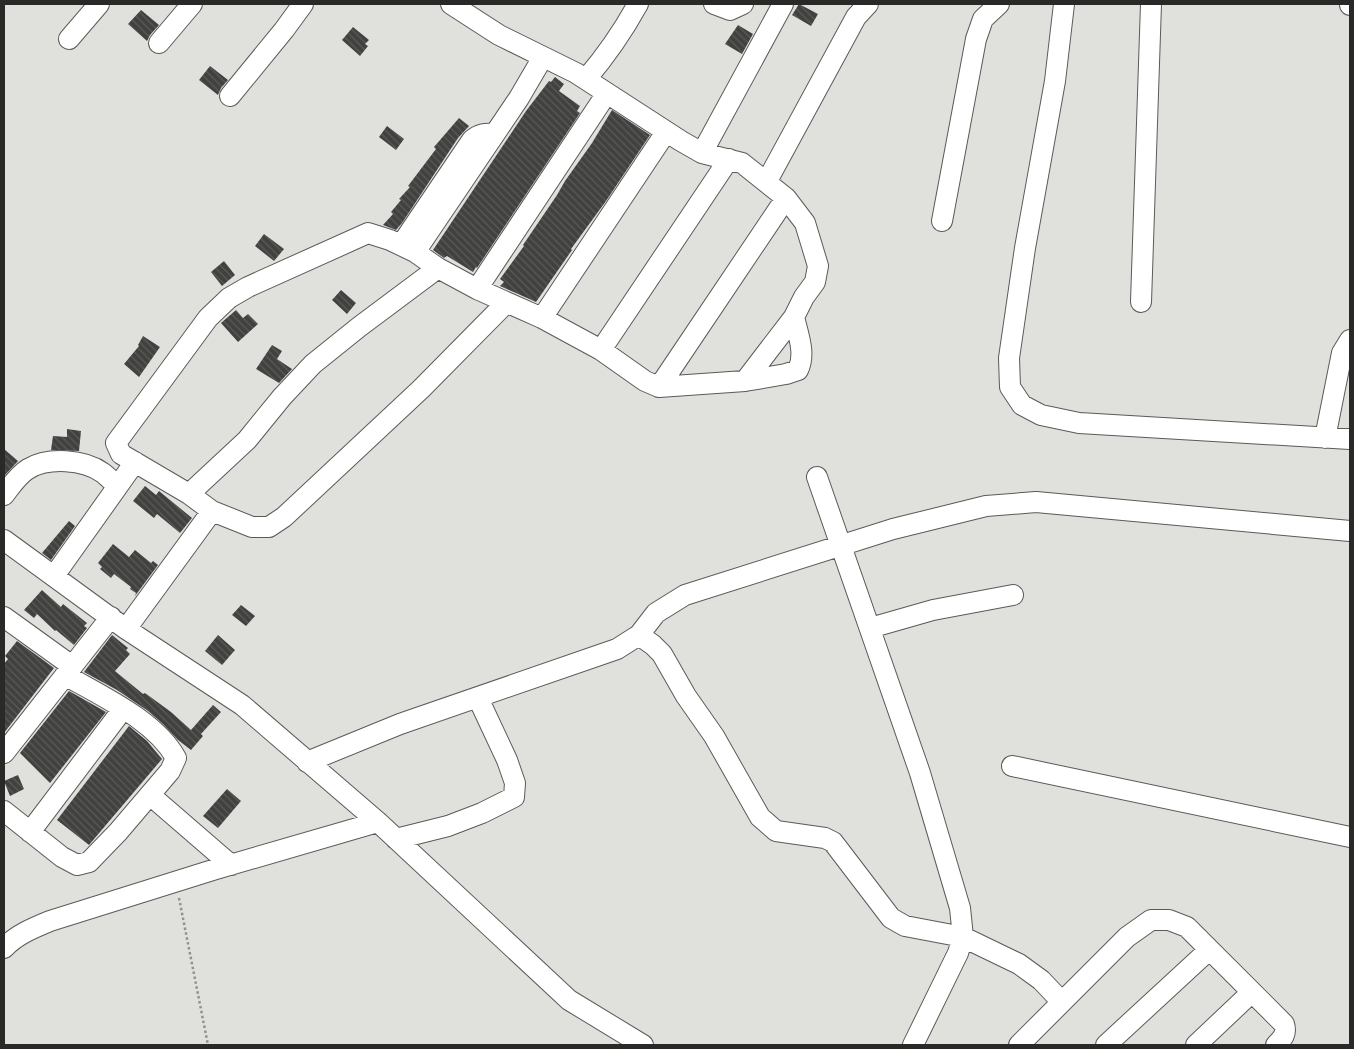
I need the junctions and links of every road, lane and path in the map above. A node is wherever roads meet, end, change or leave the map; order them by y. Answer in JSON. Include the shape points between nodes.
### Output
{"nodes":[{"id":1,"x":98,"y":4,"type":"edge"},
{"id":2,"x":192,"y":4,"type":"edge"},
{"id":3,"x":303,"y":4,"type":"edge"},
{"id":4,"x":451,"y":4,"type":"edge"},
{"id":5,"x":638,"y":4,"type":"edge"},
{"id":6,"x":714,"y":4,"type":"edge"},
{"id":7,"x":743,"y":4,"type":"edge"},
{"id":8,"x":783,"y":4,"type":"edge"},
{"id":9,"x":868,"y":4,"type":"edge"},
{"id":10,"x":999,"y":4,"type":"edge"},
{"id":11,"x":1064,"y":4,"type":"edge"},
{"id":12,"x":1150,"y":4,"type":"edge"},
{"id":13,"x":69,"y":39,"type":"dead end"},
{"id":14,"x":159,"y":43,"type":"dead end"},
{"id":15,"x":543,"y":57,"type":"junction"},
{"id":16,"x":586,"y":79,"type":"junction"},
{"id":17,"x":607,"y":93,"type":"junction"},
{"id":18,"x":230,"y":96,"type":"dead end"},
{"id":19,"x":666,"y":132,"type":"junction"},
{"id":20,"x":702,"y":153,"type":"junction"},
{"id":21,"x":729,"y":159,"type":"junction"},
{"id":22,"x":767,"y":181,"type":"junction"},
{"id":23,"x":786,"y":198,"type":"junction"},
{"id":24,"x":942,"y":220,"type":"dead end"},
{"id":25,"x":408,"y":249,"type":"junction"},
{"id":26,"x":438,"y":268,"type":"junction"},
{"id":27,"x":477,"y":288,"type":"junction"},
{"id":28,"x":1141,"y":302,"type":"dead end"},
{"id":29,"x":506,"y":303,"type":"junction"},
{"id":30,"x":794,"y":317,"type":"junction"},
{"id":31,"x":542,"y":318,"type":"junction"},
{"id":32,"x":1350,"y":340,"type":"edge"},
{"id":33,"x":601,"y":350,"type":"junction"},
{"id":34,"x":745,"y":380,"type":"junction"},
{"id":35,"x":659,"y":387,"type":"junction"},
{"id":36,"x":1325,"y":438,"type":"junction"},
{"id":37,"x":1350,"y":439,"type":"edge"},
{"id":38,"x":136,"y":462,"type":"junction"},
{"id":39,"x":817,"y":477,"type":"dead end"},
{"id":40,"x":118,"y":486,"type":"junction"},
{"id":41,"x":189,"y":494,"type":"junction"},
{"id":42,"x":4,"y":495,"type":"edge"},
{"id":43,"x":212,"y":511,"type":"junction"},
{"id":44,"x":1350,"y":531,"type":"edge"},
{"id":45,"x":4,"y":540,"type":"edge"},
{"id":46,"x":841,"y":544,"type":"junction"},
{"id":47,"x":54,"y":576,"type":"junction"},
{"id":48,"x":1012,"y":595,"type":"dead end"},
{"id":49,"x":118,"y":623,"type":"junction"},
{"id":50,"x":7,"y":626,"type":"edge"},
{"id":51,"x":870,"y":628,"type":"junction"},
{"id":52,"x":639,"y":635,"type":"junction"},
{"id":53,"x":68,"y":670,"type":"junction"},
{"id":54,"x":478,"y":698,"type":"junction"},
{"id":55,"x":123,"y":709,"type":"junction"},
{"id":56,"x":4,"y":753,"type":"edge"},
{"id":57,"x":307,"y":762,"type":"junction"},
{"id":58,"x":1012,"y":766,"type":"dead end"},
{"id":59,"x":150,"y":795,"type":"junction"},
{"id":60,"x":4,"y":811,"type":"edge"},
{"id":61,"x":378,"y":822,"type":"junction"},
{"id":62,"x":30,"y":832,"type":"junction"},
{"id":63,"x":1350,"y":837,"type":"edge"},
{"id":64,"x":396,"y":839,"type":"junction"},
{"id":65,"x":230,"y":865,"type":"junction"},
{"id":66,"x":176,"y":881,"type":"junction"},
{"id":67,"x":963,"y":937,"type":"junction"},
{"id":68,"x":4,"y":948,"type":"edge"},
{"id":69,"x":1209,"y":950,"type":"junction"},
{"id":70,"x":1252,"y":992,"type":"junction"},
{"id":71,"x":1062,"y":1002,"type":"junction"},
{"id":72,"x":208,"y":1045,"type":"edge"},
{"id":73,"x":643,"y":1045,"type":"edge"},
{"id":74,"x":913,"y":1045,"type":"edge"},
{"id":75,"x":1019,"y":1045,"type":"edge"},
{"id":76,"x":1106,"y":1045,"type":"edge"},
{"id":77,"x":1196,"y":1045,"type":"edge"},
{"id":78,"x":1276,"y":1045,"type":"edge"}],
"edges":[{"from":1,"to":13,"type":"street"},
{"from":2,"to":14,"type":"street"},
{"from":3,"to":18,"type":"street"},
{"from":4,"to":15,"type":"street","via":[[499,35]]},
{"from":5,"to":16,"type":"street","via":[[605,57]]},
{"from":6,"to":7,"type":"street","via":[[730,10]]},
{"from":8,"to":20,"type":"street"},
{"from":9,"to":22,"type":"street","via":[[856,17]]},
{"from":10,"to":24,"type":"street","via":[[983,19],[976,39]]},
{"from":11,"to":36,"type":"street","via":[[1055,81],[1009,358],[1010,387],[1022,406],[1041,415],[1079,423]]},
{"from":12,"to":28,"type":"street"},
{"from":15,"to":16,"type":"street"},
{"from":15,"to":25,"type":"street","via":[[494,134]]},
{"from":16,"to":17,"type":"street"},
{"from":17,"to":19,"type":"street"},
{"from":17,"to":27,"type":"street"},
{"from":19,"to":20,"type":"street"},
{"from":19,"to":31,"type":"street"},
{"from":20,"to":21,"type":"street"},
{"from":21,"to":22,"type":"street","via":[[742,163]]},
{"from":21,"to":33,"type":"street"},
{"from":22,"to":23,"type":"street"},
{"from":23,"to":30,"type":"street","via":[[805,223],[818,266],[815,282]]},
{"from":23,"to":35,"type":"street"},
{"from":25,"to":26,"type":"street"},
{"from":25,"to":38,"type":"street","via":[[368,233],[229,298],[208,318],[116,443],[121,454]]},
{"from":26,"to":27,"type":"street"},
{"from":26,"to":41,"type":"street","via":[[313,364],[248,440]]},
{"from":27,"to":29,"type":"street"},
{"from":29,"to":31,"type":"street"},
{"from":29,"to":43,"type":"street","via":[[421,389],[269,527],[252,527]]},
{"from":30,"to":34,"type":"street"},
{"from":30,"to":34,"type":"street","via":[[802,361],[798,370]]},
{"from":31,"to":33,"type":"street"},
{"from":32,"to":36,"type":"street","via":[[1342,353]]},
{"from":33,"to":35,"type":"street","via":[[644,381]]},
{"from":34,"to":35,"type":"street"},
{"from":36,"to":37,"type":"street"},
{"from":38,"to":40,"type":"street"},
{"from":38,"to":41,"type":"street"},
{"from":39,"to":46,"type":"street"},
{"from":40,"to":42,"type":"street","via":[[89,466],[64,461],[38,464],[26,470]]},
{"from":40,"to":47,"type":"street"},
{"from":41,"to":43,"type":"street"},
{"from":43,"to":49,"type":"street"},
{"from":44,"to":46,"type":"street","via":[[1036,502],[986,506]]},
{"from":45,"to":47,"type":"street"},
{"from":46,"to":51,"type":"street"},
{"from":46,"to":52,"type":"street","via":[[685,595],[656,613]]},
{"from":47,"to":49,"type":"street"},
{"from":48,"to":51,"type":"street","via":[[933,610]]},
{"from":49,"to":53,"type":"street"},
{"from":49,"to":57,"type":"street","via":[[242,705]]},
{"from":50,"to":53,"type":"street"},
{"from":51,"to":67,"type":"street","via":[[920,773],[960,908]]},
{"from":52,"to":54,"type":"street","via":[[618,649]]},
{"from":52,"to":67,"type":"street","via":[[662,654],[760,817],[776,830],[833,842],[897,922]]},
{"from":53,"to":55,"type":"street"},
{"from":53,"to":56,"type":"street"},
{"from":54,"to":57,"type":"street","via":[[400,724]]},
{"from":54,"to":64,"type":"street","via":[[510,768],[515,784],[514,797],[448,826]]},
{"from":55,"to":59,"type":"street","via":[[169,746],[176,758],[170,771]]},
{"from":55,"to":62,"type":"street"},
{"from":57,"to":61,"type":"street"},
{"from":58,"to":63,"type":"street"},
{"from":59,"to":62,"type":"street","via":[[88,862],[77,865]]},
{"from":59,"to":65,"type":"street"},
{"from":60,"to":62,"type":"street"},
{"from":61,"to":64,"type":"street"},
{"from":61,"to":65,"type":"street"},
{"from":64,"to":73,"type":"street","via":[[570,1000]]},
{"from":65,"to":66,"type":"street"},
{"from":66,"to":68,"type":"street","via":[[50,921],[28,930]]},
{"from":66,"to":72,"type":"path"},
{"from":67,"to":71,"type":"street","via":[[1019,964],[1041,980]]},
{"from":67,"to":74,"type":"street"},
{"from":69,"to":70,"type":"street"},
{"from":69,"to":71,"type":"street","via":[[1187,927],[1169,920],[1151,920],[1127,937]]},
{"from":69,"to":76,"type":"street"},
{"from":70,"to":77,"type":"street"},
{"from":70,"to":78,"type":"street","via":[[1284,1024],[1284,1037]]},
{"from":71,"to":75,"type":"street"}]}
